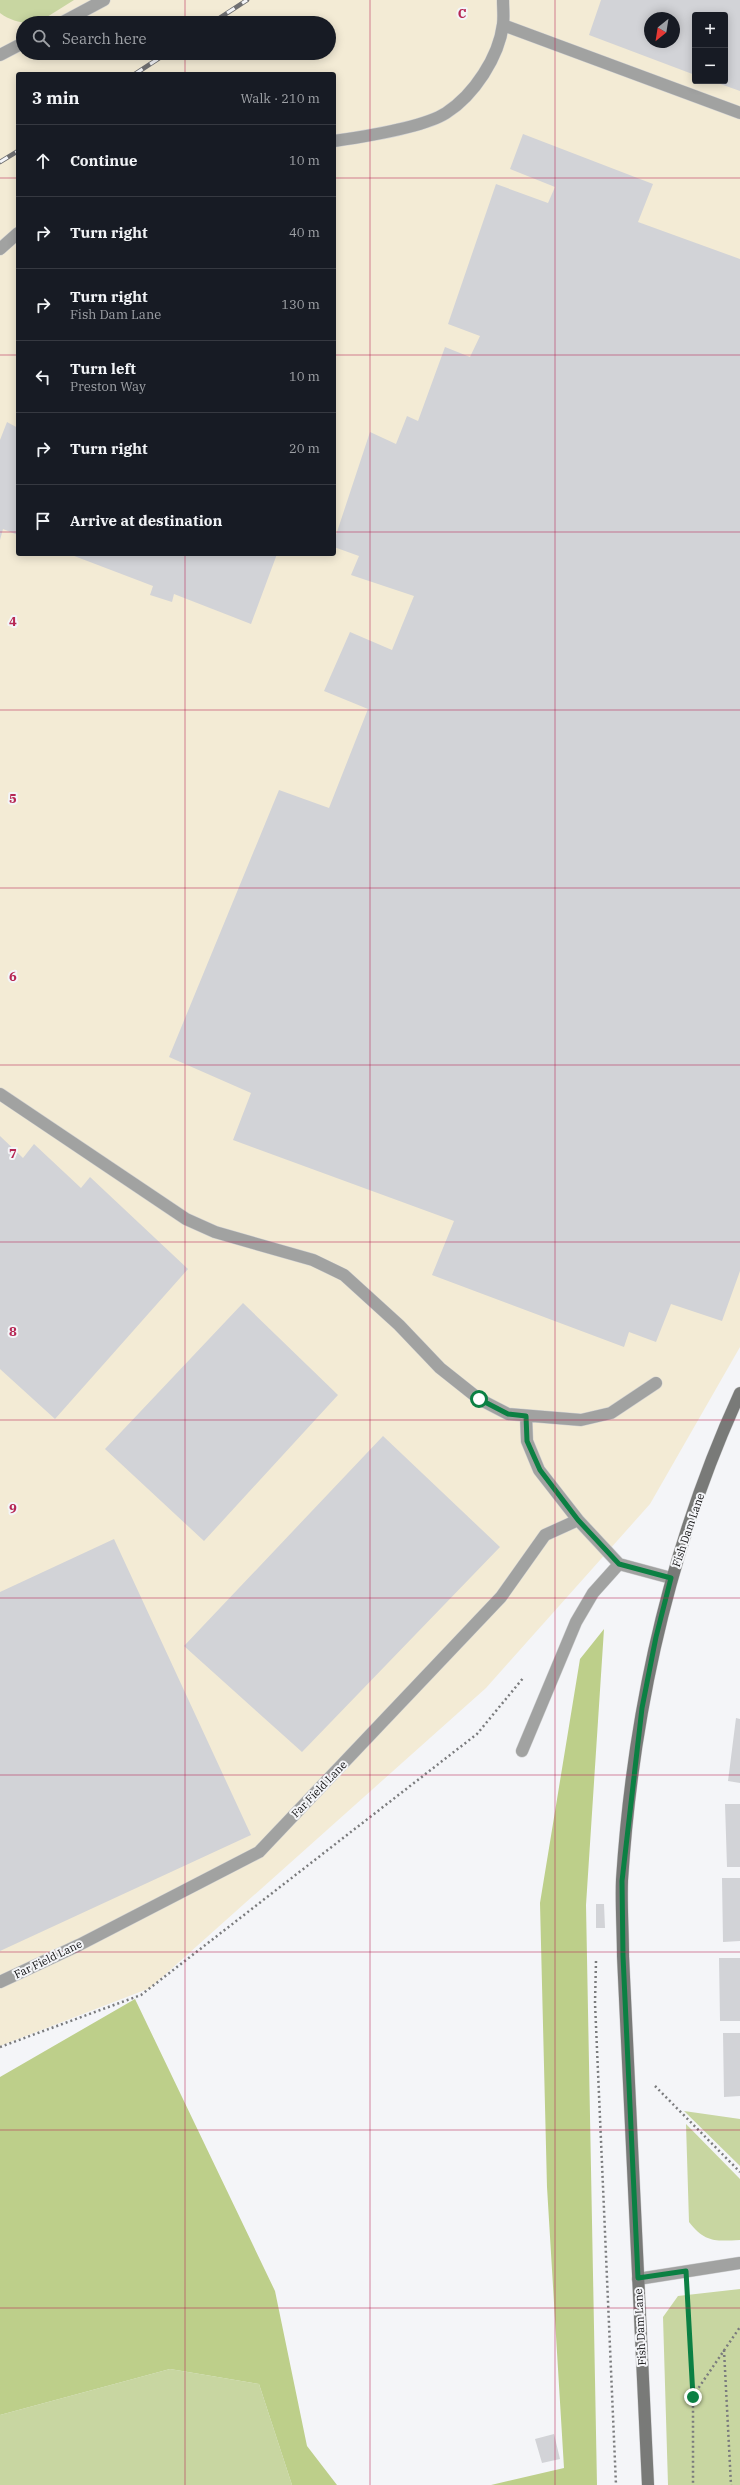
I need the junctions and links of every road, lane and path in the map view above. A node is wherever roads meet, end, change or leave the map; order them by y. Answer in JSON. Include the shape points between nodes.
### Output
{"nodes":[{"id":1,"x":104,"y":0,"type":"edge"},
{"id":2,"x":503,"y":0,"type":"edge"},
{"id":3,"x":74,"y":16,"type":"edge"},
{"id":4,"x":503,"y":25,"type":"junction"},
{"id":5,"x":16,"y":47,"type":"edge"},
{"id":6,"x":0,"y":55,"type":"edge"},
{"id":7,"x":740,"y":113,"type":"edge"},
{"id":8,"x":336,"y":141,"type":"edge"},
{"id":9,"x":16,"y":235,"type":"edge"},
{"id":10,"x":0,"y":249,"type":"edge"},
{"id":11,"x":0,"y":1094,"type":"edge"},
{"id":12,"x":656,"y":1383,"type":"dead end"},
{"id":13,"x":740,"y":1393,"type":"edge"},
{"id":14,"x":526,"y":1416,"type":"junction"},
{"id":15,"x":578,"y":1520,"type":"junction"},
{"id":16,"x":619,"y":1564,"type":"junction"},
{"id":17,"x":671,"y":1578,"type":"junction"},
{"id":18,"x":525,"y":1676,"type":"dead end"},
{"id":19,"x":522,"y":1751,"type":"dead end"},
{"id":20,"x":596,"y":1958,"type":"dead end"},
{"id":21,"x":0,"y":1982,"type":"edge"},
{"id":22,"x":0,"y":2047,"type":"edge"},
{"id":23,"x":628,"y":2058,"type":"junction"},
{"id":24,"x":740,"y":2172,"type":"edge"},
{"id":25,"x":740,"y":2262,"type":"edge"},
{"id":26,"x":686,"y":2271,"type":"junction"},
{"id":27,"x":638,"y":2278,"type":"junction"},
{"id":28,"x":740,"y":2327,"type":"edge"},
{"id":29,"x":724,"y":2350,"type":"junction"},
{"id":30,"x":693,"y":2397,"type":"junction"},
{"id":31,"x":616,"y":2485,"type":"edge"},
{"id":32,"x":648,"y":2485,"type":"edge"},
{"id":33,"x":693,"y":2485,"type":"edge"},
{"id":34,"x":731,"y":2485,"type":"edge"}],
"edges":[{"from":1,"to":3,"type":"street"},
{"from":2,"to":4,"type":"street"},
{"from":4,"to":7,"type":"street"},
{"from":4,"to":8,"type":"street","via":[[492,58],[472,90],[446,113],[412,126]]},
{"from":5,"to":6,"type":"street"},
{"from":9,"to":10,"type":"street"},
{"from":11,"to":14,"type":"street","via":[[186,1219],[216,1232],[313,1260],[344,1275],[399,1325],[440,1368],[479,1399],[508,1414]]},
{"from":12,"to":14,"type":"street","via":[[611,1413],[581,1420]]},
{"from":13,"to":17,"type":"street","name":"Fish Dam Lane","via":[[721,1435]]},
{"from":14,"to":15,"type":"street","via":[[527,1441],[540,1470]]},
{"from":15,"to":16,"type":"street"},
{"from":15,"to":21,"type":"street","name":"Far Field Lane","via":[[545,1535],[501,1597],[259,1852],[79,1945]]},
{"from":16,"to":17,"type":"street"},
{"from":16,"to":19,"type":"street","via":[[593,1593],[576,1622]]},
{"from":17,"to":23,"type":"street","name":"Fish Dam Lane","via":[[642,1708],[622,1881]]},
{"from":18,"to":22,"type":"path","via":[[477,1734],[141,1994]]},
{"from":20,"to":31,"type":"path","via":[[595,2003]]},
{"from":23,"to":24,"type":"path"},
{"from":23,"to":27,"type":"street","name":"Fish Dam Lane"},
{"from":25,"to":26,"type":"street"},
{"from":26,"to":27,"type":"street"},
{"from":26,"to":30,"type":"path"},
{"from":27,"to":32,"type":"street","name":"Fish Dam Lane"},
{"from":28,"to":29,"type":"path"},
{"from":29,"to":30,"type":"path"},
{"from":29,"to":34,"type":"path"},
{"from":30,"to":33,"type":"path"}]}
